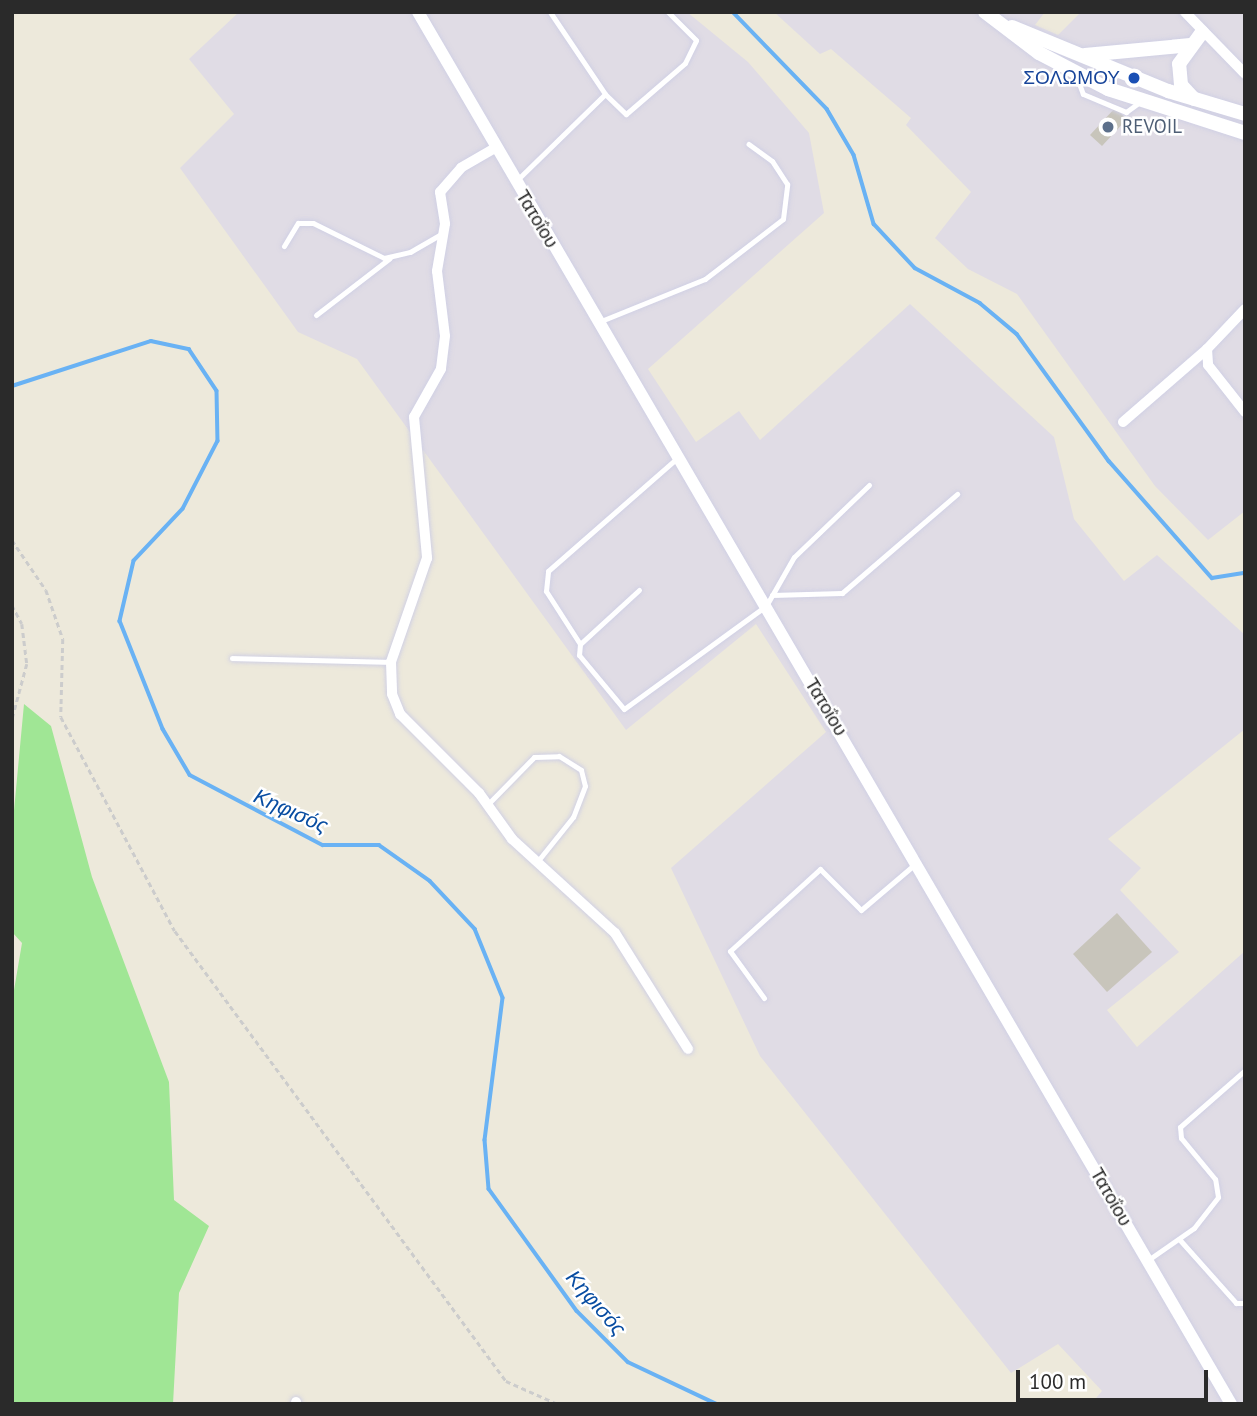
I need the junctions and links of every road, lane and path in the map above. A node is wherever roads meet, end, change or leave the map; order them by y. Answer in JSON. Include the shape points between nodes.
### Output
{"nodes":[{"id":1,"x":418,"y":12,"type":"edge"},
{"id":2,"x":550,"y":12,"type":"edge"},
{"id":3,"x":668,"y":12,"type":"edge"},
{"id":4,"x":985,"y":12,"type":"edge"},
{"id":5,"x":1185,"y":12,"type":"edge"},
{"id":6,"x":1007,"y":26,"type":"junction"},
{"id":7,"x":1202,"y":32,"type":"junction"},
{"id":8,"x":1191,"y":45,"type":"junction"},
{"id":9,"x":1083,"y":55,"type":"junction"},
{"id":10,"x":1245,"y":74,"type":"edge"},
{"id":11,"x":605,"y":94,"type":"junction"},
{"id":12,"x":1196,"y":100,"type":"junction"},
{"id":13,"x":1245,"y":114,"type":"edge"},
{"id":14,"x":1245,"y":133,"type":"edge"},
{"id":15,"x":749,"y":144,"type":"dead end"},
{"id":16,"x":495,"y":148,"type":"junction"},
{"id":17,"x":515,"y":182,"type":"junction"},
{"id":18,"x":443,"y":233,"type":"junction"},
{"id":19,"x":284,"y":246,"type":"dead end"},
{"id":20,"x":392,"y":256,"type":"junction"},
{"id":21,"x":1245,"y":309,"type":"edge"},
{"id":22,"x":316,"y":316,"type":"dead end"},
{"id":23,"x":598,"y":323,"type":"junction"},
{"id":24,"x":1207,"y":349,"type":"junction"},
{"id":25,"x":1245,"y":412,"type":"edge"},
{"id":26,"x":1123,"y":422,"type":"dead end"},
{"id":27,"x":678,"y":457,"type":"junction"},
{"id":28,"x":869,"y":485,"type":"dead end"},
{"id":29,"x":957,"y":494,"type":"dead end"},
{"id":30,"x":12,"y":540,"type":"edge"},
{"id":31,"x":639,"y":590,"type":"dead end"},
{"id":32,"x":769,"y":601,"type":"junction"},
{"id":33,"x":12,"y":605,"type":"edge"},
{"id":34,"x":580,"y":644,"type":"junction"},
{"id":35,"x":232,"y":658,"type":"dead end"},
{"id":36,"x":391,"y":662,"type":"junction"},
{"id":37,"x":12,"y":720,"type":"edge"},
{"id":38,"x":487,"y":805,"type":"junction"},
{"id":39,"x":537,"y":862,"type":"junction"},
{"id":40,"x":916,"y":863,"type":"junction"},
{"id":41,"x":764,"y":998,"type":"dead end"},
{"id":42,"x":688,"y":1049,"type":"dead end"},
{"id":43,"x":1245,"y":1070,"type":"edge"},
{"id":44,"x":1179,"y":1239,"type":"junction"},
{"id":45,"x":1148,"y":1260,"type":"junction"},
{"id":46,"x":1245,"y":1303,"type":"edge"},
{"id":47,"x":558,"y":1404,"type":"edge"},
{"id":48,"x":1231,"y":1404,"type":"edge"}],
"edges":[{"from":1,"to":16,"type":"street","name":"Τατοΐου"},
{"from":2,"to":11,"type":"lane"},
{"from":3,"to":11,"type":"lane","via":[[696,40],[685,63],[626,114]]},
{"from":4,"to":6,"type":"main road"},
{"from":5,"to":7,"type":"street"},
{"from":6,"to":9,"type":"main road"},
{"from":6,"to":14,"type":"main road","via":[[1039,53],[1140,102]]},
{"from":7,"to":8,"type":"main road"},
{"from":7,"to":10,"type":"street"},
{"from":8,"to":9,"type":"main road"},
{"from":8,"to":12,"type":"main road","via":[[1178,74]]},
{"from":9,"to":12,"type":"main road"},
{"from":11,"to":17,"type":"lane"},
{"from":12,"to":13,"type":"main road"},
{"from":15,"to":23,"type":"lane","via":[[772,161],[788,184],[783,219],[705,279]]},
{"from":16,"to":17,"type":"street","name":"Τατοΐου"},
{"from":16,"to":18,"type":"street","via":[[443,184]]},
{"from":17,"to":23,"type":"street","name":"Τατοΐου"},
{"from":18,"to":20,"type":"lane"},
{"from":18,"to":36,"type":"street","via":[[438,256],[445,336],[441,369],[414,417],[427,558]]},
{"from":19,"to":20,"type":"lane","via":[[298,223],[313,223],[374,257]]},
{"from":20,"to":22,"type":"lane"},
{"from":21,"to":24,"type":"street"},
{"from":23,"to":27,"type":"street","name":"Τατοΐου"},
{"from":24,"to":25,"type":"street","via":[[1208,365]]},
{"from":24,"to":26,"type":"street"},
{"from":27,"to":32,"type":"street","name":"Τατοΐου"},
{"from":27,"to":34,"type":"lane","via":[[548,571],[546,591]]},
{"from":28,"to":32,"type":"lane","via":[[794,557]]},
{"from":29,"to":32,"type":"lane","via":[[842,593]]},
{"from":30,"to":47,"type":"path","via":[[46,590],[63,639],[61,716],[175,931],[506,1381]]},
{"from":31,"to":34,"type":"lane"},
{"from":32,"to":34,"type":"lane","via":[[629,709],[615,706],[579,655]]},
{"from":32,"to":40,"type":"street","name":"Τατοΐου"},
{"from":33,"to":37,"type":"path","via":[[22,624],[27,664]]},
{"from":35,"to":36,"type":"lane"},
{"from":36,"to":38,"type":"street","via":[[400,714]]},
{"from":38,"to":39,"type":"street"},
{"from":38,"to":39,"type":"lane","via":[[534,757],[559,756],[582,770],[585,786],[573,817]]},
{"from":39,"to":42,"type":"street","via":[[615,933]]},
{"from":40,"to":41,"type":"lane","via":[[861,910],[820,869],[730,951]]},
{"from":40,"to":45,"type":"street","name":"Τατοΐου"},
{"from":43,"to":44,"type":"lane","via":[[1180,1127],[1181,1139],[1215,1180],[1219,1197]]},
{"from":44,"to":45,"type":"lane"},
{"from":44,"to":46,"type":"lane","via":[[1236,1303]]},
{"from":45,"to":48,"type":"street","name":"Τατοΐου"}]}
